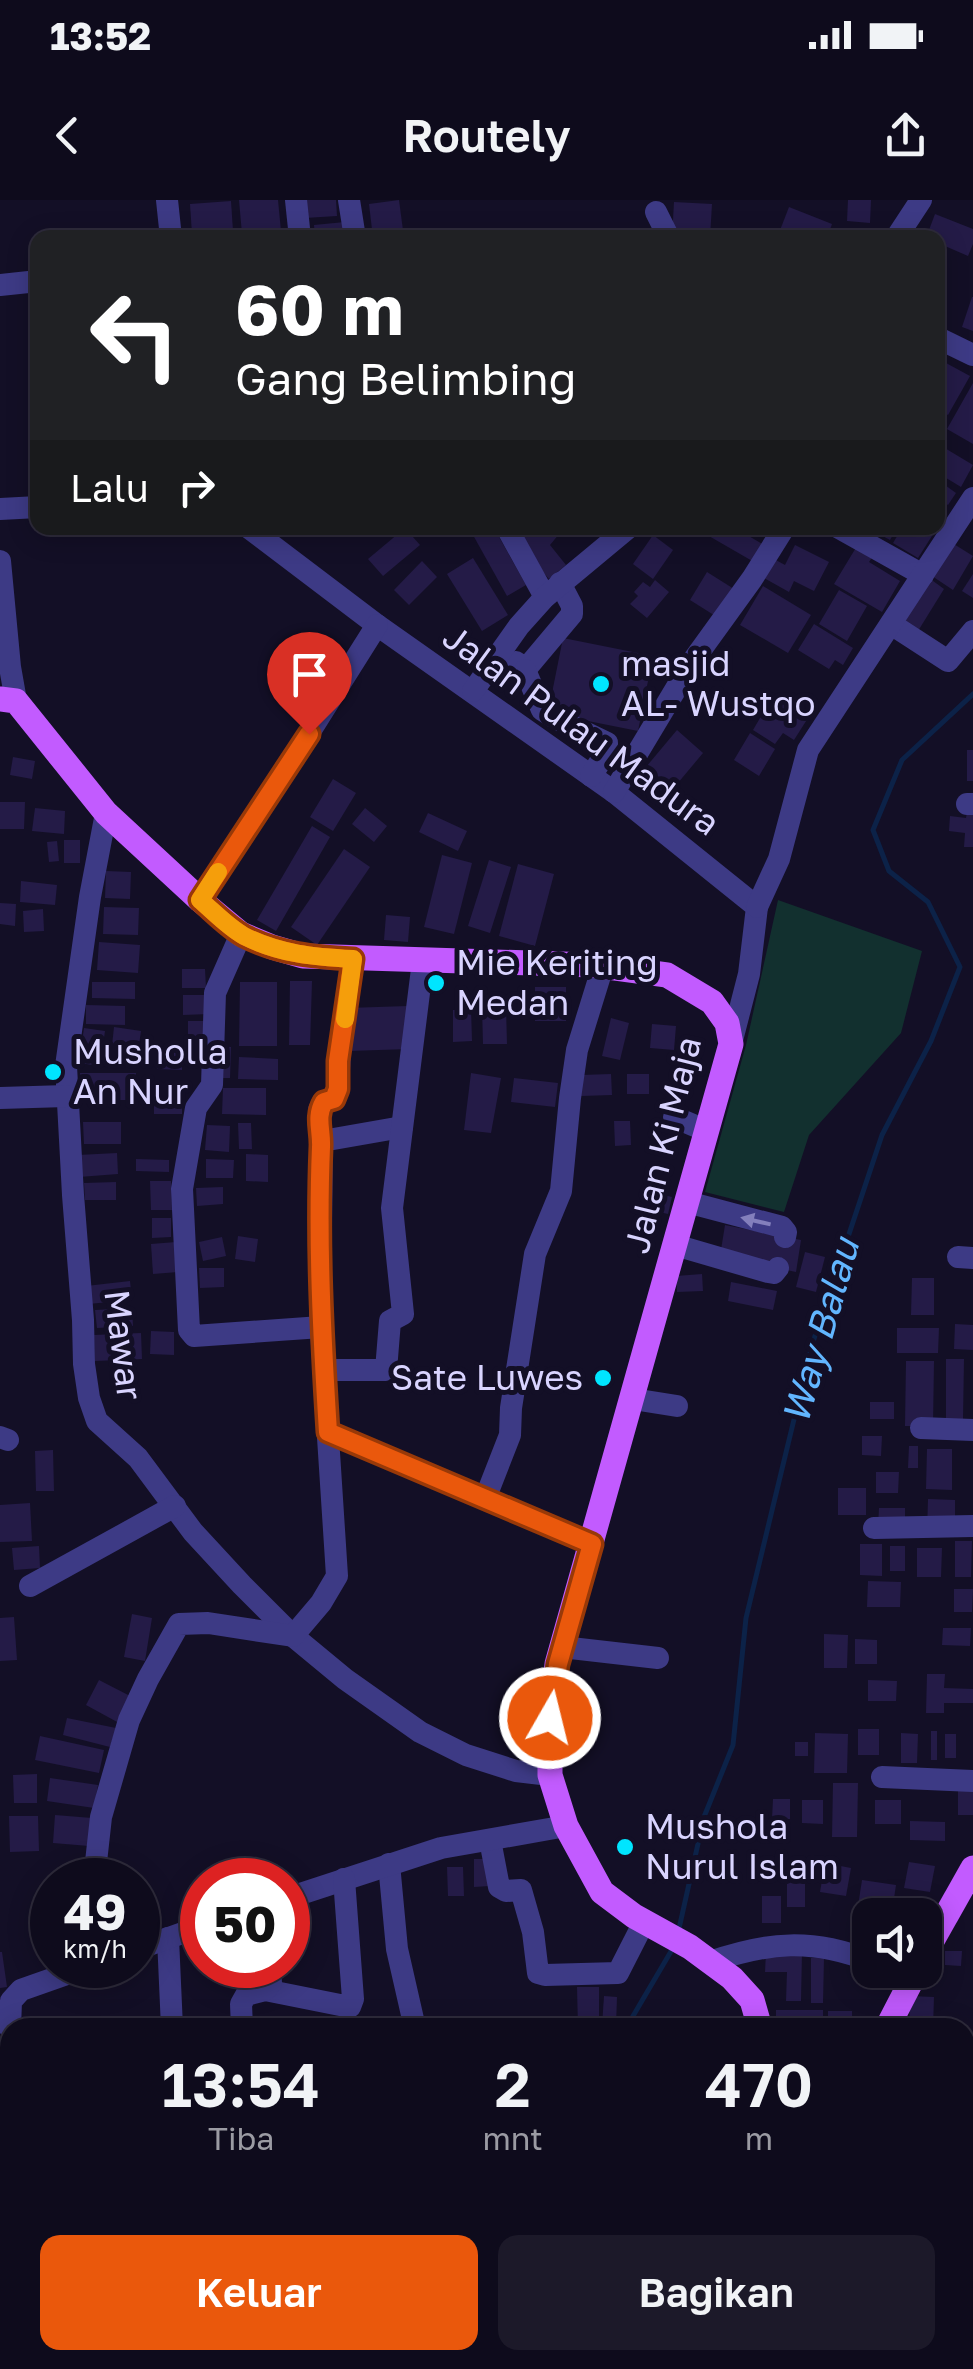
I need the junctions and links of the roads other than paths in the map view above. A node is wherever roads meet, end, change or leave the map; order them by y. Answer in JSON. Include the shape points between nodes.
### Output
{"nodes":[{"id":1,"x":167,"y":200,"type":"edge"},
{"id":2,"x":296,"y":200,"type":"edge"},
{"id":3,"x":350,"y":200,"type":"edge"},
{"id":4,"x":921,"y":200,"type":"edge"},
{"id":5,"x":656,"y":212,"type":"dead end"},
{"id":6,"x":170,"y":230,"type":"edge"},
{"id":7,"x":299,"y":230,"type":"edge"},
{"id":8,"x":354,"y":230,"type":"edge"},
{"id":9,"x":665,"y":230,"type":"edge"},
{"id":10,"x":901,"y":230,"type":"edge"},
{"id":11,"x":30,"y":282,"type":"edge"},
{"id":12,"x":0,"y":285,"type":"edge"},
{"id":13,"x":945,"y":341,"type":"edge"},
{"id":14,"x":973,"y":355,"type":"edge"},
{"id":15,"x":973,"y":498,"type":"edge"},
{"id":16,"x":30,"y":507,"type":"edge"},
{"id":17,"x":0,"y":509,"type":"edge"},
{"id":18,"x":257,"y":535,"type":"edge"},
{"id":19,"x":512,"y":535,"type":"edge"},
{"id":20,"x":620,"y":535,"type":"edge"},
{"id":21,"x":780,"y":535,"type":"edge"},
{"id":22,"x":852,"y":535,"type":"edge"},
{"id":23,"x":0,"y":561,"type":"edge"},
{"id":24,"x":923,"y":575,"type":"junction"},
{"id":25,"x":553,"y":590,"type":"junction"},
{"id":26,"x":890,"y":624,"type":"junction"},
{"id":27,"x":377,"y":625,"type":"junction"},
{"id":28,"x":973,"y":631,"type":"edge"},
{"id":29,"x":501,"y":651,"type":"junction"},
{"id":30,"x":525,"y":670,"type":"junction"},
{"id":31,"x":473,"y":690,"type":"junction"},
{"id":32,"x":8,"y":700,"type":"edge"},
{"id":33,"x":592,"y":776,"type":"junction"},
{"id":34,"x":614,"y":792,"type":"junction"},
{"id":35,"x":106,"y":813,"type":"junction"},
{"id":36,"x":200,"y":900,"type":"junction"},
{"id":37,"x":757,"y":906,"type":"junction"},
{"id":38,"x":241,"y":934,"type":"junction"},
{"id":39,"x":353,"y":959,"type":"junction"},
{"id":40,"x":423,"y":961,"type":"junction"},
{"id":41,"x":603,"y":966,"type":"junction"},
{"id":42,"x":731,"y":1044,"type":"junction"},
{"id":43,"x":66,"y":1096,"type":"junction"},
{"id":44,"x":0,"y":1098,"type":"edge"},
{"id":45,"x":674,"y":1118,"type":"dead end"},
{"id":46,"x":402,"y":1128,"type":"junction"},
{"id":47,"x":707,"y":1131,"type":"junction"},
{"id":48,"x":322,"y":1141,"type":"junction"},
{"id":49,"x":687,"y":1202,"type":"junction"},
{"id":50,"x":714,"y":1233,"type":"junction"},
{"id":51,"x":784,"y":1237,"type":"dead end"},
{"id":52,"x":675,"y":1244,"type":"junction"},
{"id":53,"x":778,"y":1268,"type":"dead end"},
{"id":54,"x":321,"y":1327,"type":"junction"},
{"id":55,"x":324,"y":1370,"type":"junction"},
{"id":56,"x":633,"y":1399,"type":"junction"},
{"id":57,"x":677,"y":1406,"type":"dead end"},
{"id":58,"x":920,"y":1428,"type":"dead end"},
{"id":59,"x":973,"y":1430,"type":"edge"},
{"id":60,"x":328,"y":1432,"type":"junction"},
{"id":61,"x":485,"y":1499,"type":"junction"},
{"id":62,"x":175,"y":1506,"type":"junction"},
{"id":63,"x":973,"y":1526,"type":"edge"},
{"id":64,"x":874,"y":1528,"type":"dead end"},
{"id":65,"x":592,"y":1544,"type":"junction"},
{"id":66,"x":30,"y":1586,"type":"dead end"},
{"id":67,"x":293,"y":1636,"type":"junction"},
{"id":68,"x":562,"y":1647,"type":"junction"},
{"id":69,"x":658,"y":1658,"type":"dead end"},
{"id":70,"x":550,"y":1775,"type":"junction"},
{"id":71,"x":882,"y":1777,"type":"dead end"},
{"id":72,"x":973,"y":1781,"type":"edge"},
{"id":73,"x":566,"y":1826,"type":"junction"},
{"id":74,"x":490,"y":1840,"type":"junction"},
{"id":75,"x":96,"y":1858,"type":"edge"},
{"id":76,"x":389,"y":1864,"type":"junction"},
{"id":77,"x":973,"y":1868,"type":"edge"},
{"id":78,"x":344,"y":1879,"type":"junction"},
{"id":79,"x":310,"y":1891,"type":"edge"},
{"id":80,"x":639,"y":1919,"type":"junction"},
{"id":81,"x":942,"y":1924,"type":"edge"},
{"id":82,"x":180,"y":1934,"type":"edge"},
{"id":83,"x":168,"y":1938,"type":"junction"},
{"id":84,"x":160,"y":1941,"type":"edge"},
{"id":85,"x":700,"y":1954,"type":"junction"},
{"id":86,"x":852,"y":1954,"type":"edge"},
{"id":87,"x":30,"y":1987,"type":"edge"},
{"id":88,"x":902,"y":1988,"type":"edge"},
{"id":89,"x":265,"y":1990,"type":"joint"},
{"id":90,"x":10,"y":2018,"type":"edge"},
{"id":91,"x":172,"y":2018,"type":"edge"},
{"id":92,"x":242,"y":2018,"type":"edge"},
{"id":93,"x":413,"y":2018,"type":"edge"},
{"id":94,"x":757,"y":2018,"type":"edge"},
{"id":95,"x":891,"y":2018,"type":"edge"}],
"edges":[{"from":1,"to":6,"type":"street"},
{"from":2,"to":7,"type":"street"},
{"from":3,"to":8,"type":"street"},
{"from":4,"to":10,"type":"street"},
{"from":5,"to":9,"type":"street"},
{"from":11,"to":12,"type":"street"},
{"from":13,"to":14,"type":"street"},
{"from":15,"to":24,"type":"street"},
{"from":16,"to":17,"type":"street"},
{"from":18,"to":27,"type":"street","name":"Jalan Pulau Madura"},
{"from":19,"to":25,"type":"street"},
{"from":20,"to":25,"type":"street"},
{"from":21,"to":34,"type":"street"},
{"from":22,"to":24,"type":"street"},
{"from":23,"to":32,"type":"street"},
{"from":24,"to":26,"type":"street"},
{"from":25,"to":29,"type":"street"},
{"from":25,"to":30,"type":"street","via":[[572,614]]},
{"from":26,"to":28,"type":"street","via":[[948,662]]},
{"from":26,"to":37,"type":"street","via":[[808,750],[779,859]]},
{"from":27,"to":31,"type":"street","name":"Jalan Pulau Madura"},
{"from":27,"to":36,"type":"street"},
{"from":29,"to":30,"type":"street"},
{"from":29,"to":31,"type":"street"},
{"from":30,"to":33,"type":"street","via":[[542,710],[607,743]]},
{"from":31,"to":33,"type":"street","name":"Jalan Pulau Madura"},
{"from":32,"to":35,"type":"main road","name":"Jalan Ki Maja"},
{"from":33,"to":34,"type":"street","name":"Jalan Pulau Madura"},
{"from":34,"to":37,"type":"street","name":"Jalan Pulau Madura"},
{"from":35,"to":36,"type":"main road","name":"Jalan Ki Maja"},
{"from":35,"to":43,"type":"street","name":"Mawar","via":[[79,968]]},
{"from":36,"to":38,"type":"main road","name":"Jalan Ki Maja"},
{"from":37,"to":42,"type":"street"},
{"from":38,"to":39,"type":"main road","name":"Jalan Ki Maja","via":[[304,956]]},
{"from":38,"to":54,"type":"street","via":[[215,992],[212,1085],[196,1108],[182,1189],[189,1330],[194,1336]]},
{"from":39,"to":40,"type":"main road","name":"Jalan Ki Maja"},
{"from":39,"to":48,"type":"street","via":[[338,1089],[319,1110]]},
{"from":40,"to":41,"type":"main road","name":"Jalan Ki Maja"},
{"from":40,"to":46,"type":"street"},
{"from":41,"to":42,"type":"main road","name":"Jalan Ki Maja","via":[[667,975],[712,1002],[727,1023]]},
{"from":41,"to":61,"type":"street","via":[[577,1050],[562,1191],[535,1254],[510,1435]]},
{"from":42,"to":47,"type":"main road","name":"Jalan Ki Maja"},
{"from":43,"to":44,"type":"street"},
{"from":43,"to":62,"type":"street","name":"Mawar","via":[[84,1364],[96,1421],[138,1458]]},
{"from":45,"to":47,"type":"street"},
{"from":46,"to":48,"type":"street"},
{"from":46,"to":55,"type":"street","via":[[392,1208],[404,1314],[390,1321],[386,1370]]},
{"from":47,"to":49,"type":"main road","name":"Jalan Ki Maja"},
{"from":48,"to":54,"type":"street"},
{"from":49,"to":50,"type":"street"},
{"from":49,"to":52,"type":"main road","name":"Jalan Ki Maja"},
{"from":51,"to":50,"type":"street","one_way":true,"via":[[782,1227]]},
{"from":50,"to":52,"type":"street"},
{"from":50,"to":53,"type":"street","via":[[768,1272]]},
{"from":52,"to":56,"type":"main road","name":"Jalan Ki Maja"},
{"from":54,"to":55,"type":"street"},
{"from":55,"to":60,"type":"street"},
{"from":56,"to":57,"type":"street"},
{"from":56,"to":65,"type":"main road","name":"Jalan Ki Maja"},
{"from":58,"to":59,"type":"street"},
{"from":60,"to":61,"type":"street"},
{"from":60,"to":67,"type":"street","via":[[337,1576]]},
{"from":61,"to":65,"type":"street"},
{"from":62,"to":66,"type":"street"},
{"from":62,"to":67,"type":"street","name":"Mawar"},
{"from":63,"to":64,"type":"street"},
{"from":65,"to":68,"type":"main road","name":"Jalan Ki Maja"},
{"from":67,"to":70,"type":"street","name":"Mawar","via":[[420,1732],[466,1756]]},
{"from":67,"to":75,"type":"street","via":[[179,1624],[129,1720]]},
{"from":68,"to":69,"type":"street"},
{"from":68,"to":70,"type":"main road","name":"Jalan Ki Maja","via":[[550,1718]]},
{"from":70,"to":73,"type":"main road","name":"Jalan Ki Maja"},
{"from":71,"to":72,"type":"street"},
{"from":73,"to":74,"type":"street"},
{"from":73,"to":80,"type":"main road","name":"Jalan Ki Maja","via":[[602,1892]]},
{"from":74,"to":76,"type":"street"},
{"from":74,"to":80,"type":"street","via":[[499,1886],[521,1890],[538,1974],[618,1973]]},
{"from":76,"to":78,"type":"street"},
{"from":76,"to":93,"type":"street"},
{"from":77,"to":81,"type":"main road"},
{"from":78,"to":79,"type":"street"},
{"from":78,"to":89,"type":"street","via":[[350,2007]]},
{"from":80,"to":85,"type":"main road","name":"Jalan Ki Maja"},
{"from":82,"to":83,"type":"street"},
{"from":83,"to":84,"type":"street"},
{"from":83,"to":91,"type":"street"},
{"from":85,"to":86,"type":"street","via":[[782,1944]]},
{"from":85,"to":94,"type":"main road","name":"Jalan Ki Maja","via":[[752,2000]]},
{"from":87,"to":90,"type":"street","via":[[11,2001]]},
{"from":88,"to":95,"type":"main road"},
{"from":89,"to":92,"type":"street","via":[[246,1995]]}]}
